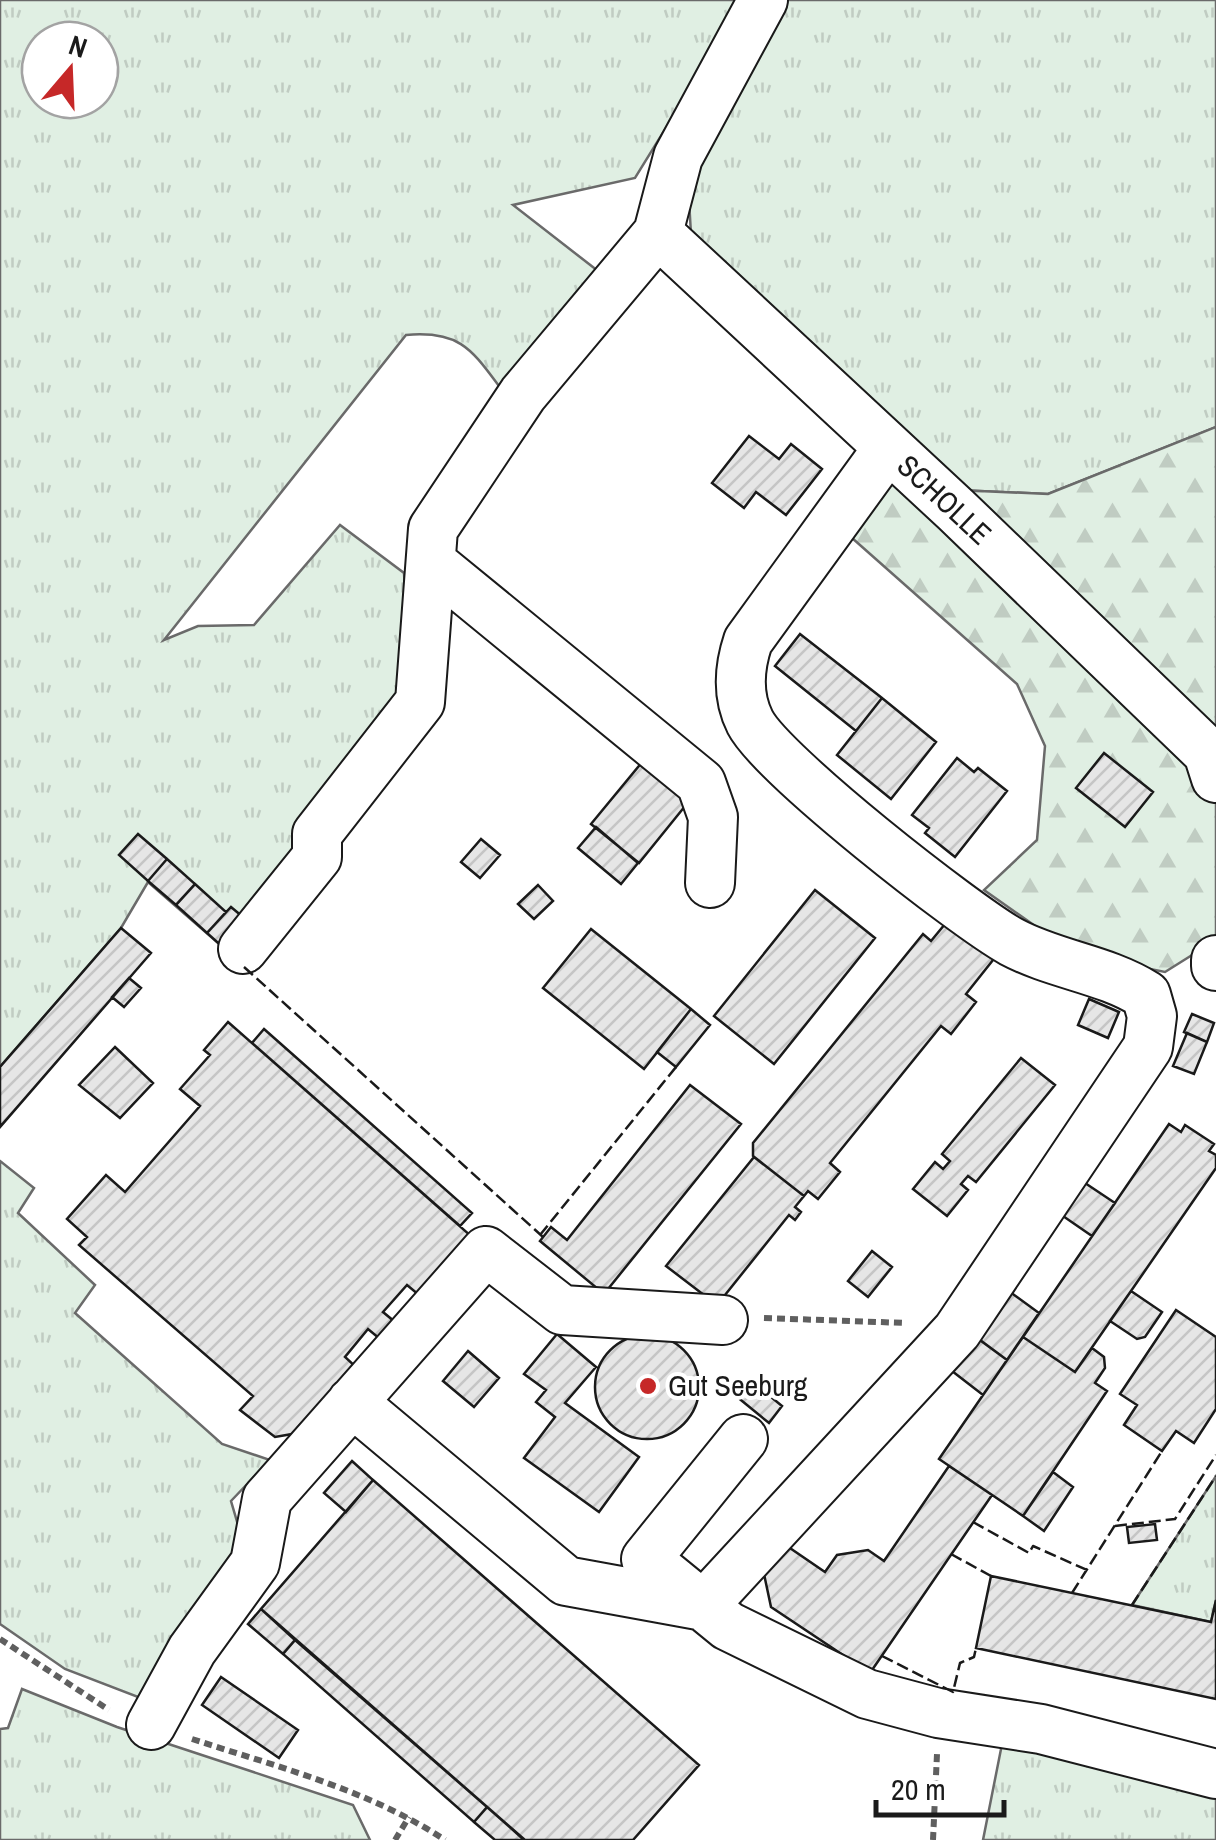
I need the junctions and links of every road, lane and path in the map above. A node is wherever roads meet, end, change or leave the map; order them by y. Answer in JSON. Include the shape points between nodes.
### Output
{"nodes":[{"id":1,"x":763,"y":0,"type":"edge"},
{"id":2,"x":658,"y":233,"type":"junction"},
{"id":3,"x":888,"y":448,"type":"junction"},
{"id":4,"x":431,"y":562,"type":"junction"},
{"id":5,"x":1216,"y":778,"type":"edge"},
{"id":6,"x":710,"y":883,"type":"dead end"},
{"id":7,"x":243,"y":950,"type":"dead end"},
{"id":8,"x":722,"y":1320,"type":"joint"},
{"id":9,"x":957,"y":1331,"type":"junction"},
{"id":10,"x":352,"y":1402,"type":"junction"},
{"id":11,"x":744,"y":1439,"type":"dead end"},
{"id":12,"x":703,"y":1606,"type":"junction"},
{"id":13,"x":0,"y":1639,"type":"edge"},
{"id":14,"x":938,"y":1713,"type":"junction"},
{"id":15,"x":151,"y":1725,"type":"junction"},
{"id":16,"x":1216,"y":1774,"type":"edge"},
{"id":17,"x":410,"y":1817,"type":"junction"},
{"id":18,"x":395,"y":1840,"type":"edge"},
{"id":19,"x":445,"y":1840,"type":"edge"},
{"id":20,"x":933,"y":1840,"type":"edge"}],
"edges":[{"from":1,"to":2,"type":"lane","via":[[678,157]]},
{"from":2,"to":3,"type":"lane","name":"SCHOLLE"},
{"from":2,"to":4,"type":"lane","via":[[523,394],[433,530]]},
{"from":3,"to":5,"type":"lane","name":"SCHOLLE","via":[[1208,753]]},
{"from":3,"to":9,"type":"lane","via":[[748,641],[740,679],[749,720],[775,753],[888,850],[992,928],[1047,960],[1122,980],[1146,994],[1152,1016],[1148,1046],[1133,1072]]},
{"from":4,"to":6,"type":"lane","via":[[701,783],[713,817]]},
{"from":4,"to":7,"type":"lane","via":[[420,702],[317,834],[317,858]]},
{"from":8,"to":9,"type":"path","via":[[840,1317]]},
{"from":8,"to":10,"type":"lane","via":[[562,1310],[486,1250]]},
{"from":9,"to":12,"type":"lane"},
{"from":10,"to":12,"type":"lane","via":[[566,1581]]},
{"from":10,"to":15,"type":"lane","via":[[266,1500],[254,1563],[192,1650]]},
{"from":11,"to":12,"type":"lane","via":[[646,1559]]},
{"from":12,"to":14,"type":"lane","via":[[728,1626],[867,1694]]},
{"from":13,"to":15,"type":"path","via":[[91,1702]]},
{"from":14,"to":16,"type":"lane","via":[[1040,1729]]},
{"from":14,"to":20,"type":"path"},
{"from":15,"to":17,"type":"path"},
{"from":17,"to":18,"type":"path"},
{"from":17,"to":19,"type":"path"}]}
